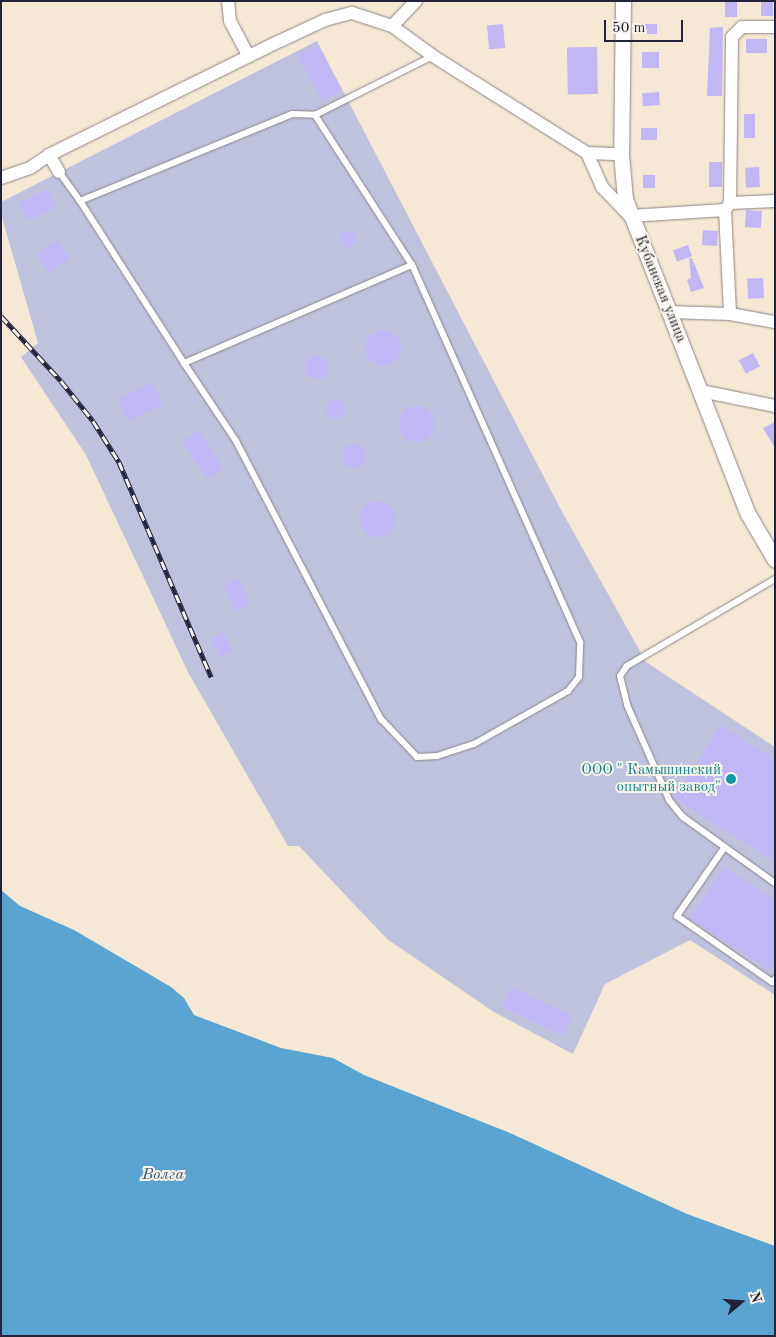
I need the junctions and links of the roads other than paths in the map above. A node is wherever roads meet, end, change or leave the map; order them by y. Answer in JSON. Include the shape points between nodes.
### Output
{"nodes":[{"id":1,"x":228,"y":1,"type":"edge"},
{"id":2,"x":416,"y":1,"type":"edge"},
{"id":3,"x":623,"y":1,"type":"edge"},
{"id":4,"x":392,"y":26,"type":"junction"},
{"id":5,"x":775,"y":27,"type":"edge"},
{"id":6,"x":249,"y":56,"type":"junction"},
{"id":7,"x":433,"y":56,"type":"junction"},
{"id":8,"x":315,"y":116,"type":"junction"},
{"id":9,"x":587,"y":153,"type":"junction"},
{"id":10,"x":621,"y":154,"type":"junction"},
{"id":11,"x":49,"y":155,"type":"junction"},
{"id":12,"x":59,"y":172,"type":"joint"},
{"id":13,"x":1,"y":178,"type":"edge"},
{"id":14,"x":80,"y":201,"type":"junction"},
{"id":15,"x":775,"y":201,"type":"edge"},
{"id":16,"x":728,"y":206,"type":"junction"},
{"id":17,"x":630,"y":216,"type":"junction"},
{"id":18,"x":412,"y":265,"type":"junction"},
{"id":19,"x":670,"y":312,"type":"junction"},
{"id":20,"x":730,"y":314,"type":"junction"},
{"id":21,"x":775,"y":322,"type":"edge"},
{"id":22,"x":184,"y":363,"type":"junction"},
{"id":23,"x":701,"y":391,"type":"junction"},
{"id":24,"x":775,"y":406,"type":"edge"},
{"id":25,"x":775,"y":560,"type":"edge"},
{"id":26,"x":775,"y":579,"type":"edge"},
{"id":27,"x":724,"y":848,"type":"junction"},
{"id":28,"x":775,"y":883,"type":"edge"},
{"id":29,"x":775,"y":979,"type":"edge"}],
"edges":[{"from":1,"to":6,"type":"street","via":[[230,21]]},
{"from":2,"to":4,"type":"street"},
{"from":3,"to":10,"type":"street","name":"Кубанская улица"},
{"from":4,"to":6,"type":"street","via":[[352,13],[325,20]]},
{"from":4,"to":7,"type":"street"},
{"from":5,"to":16,"type":"street","via":[[742,27],[732,37]]},
{"from":6,"to":11,"type":"street"},
{"from":7,"to":8,"type":"lane"},
{"from":7,"to":9,"type":"street"},
{"from":8,"to":14,"type":"lane","via":[[292,114]]},
{"from":8,"to":18,"type":"lane"},
{"from":9,"to":10,"type":"street"},
{"from":9,"to":17,"type":"street","via":[[602,187]]},
{"from":10,"to":17,"type":"street","name":"Кубанская улица","via":[[622,181]]},
{"from":11,"to":12,"type":"street"},
{"from":11,"to":13,"type":"street","via":[[30,168]]},
{"from":12,"to":14,"type":"lane"},
{"from":14,"to":22,"type":"lane"},
{"from":15,"to":16,"type":"street"},
{"from":16,"to":17,"type":"street"},
{"from":16,"to":20,"type":"street"},
{"from":17,"to":19,"type":"street","name":"Кубанская улица"},
{"from":18,"to":22,"type":"lane"},
{"from":18,"to":22,"type":"lane","via":[[580,642],[579,677],[568,690],[474,744],[437,756],[417,757],[381,719],[236,441]]},
{"from":19,"to":20,"type":"street"},
{"from":19,"to":23,"type":"street","name":"Кубанская улица"},
{"from":20,"to":21,"type":"street"},
{"from":23,"to":24,"type":"street"},
{"from":23,"to":25,"type":"street","name":"Кубанская улица","via":[[748,514]]},
{"from":26,"to":27,"type":"lane","via":[[628,666],[620,676],[628,705],[669,800],[683,817]]},
{"from":27,"to":28,"type":"lane"},
{"from":27,"to":29,"type":"lane","via":[[677,916],[772,982]]}]}
